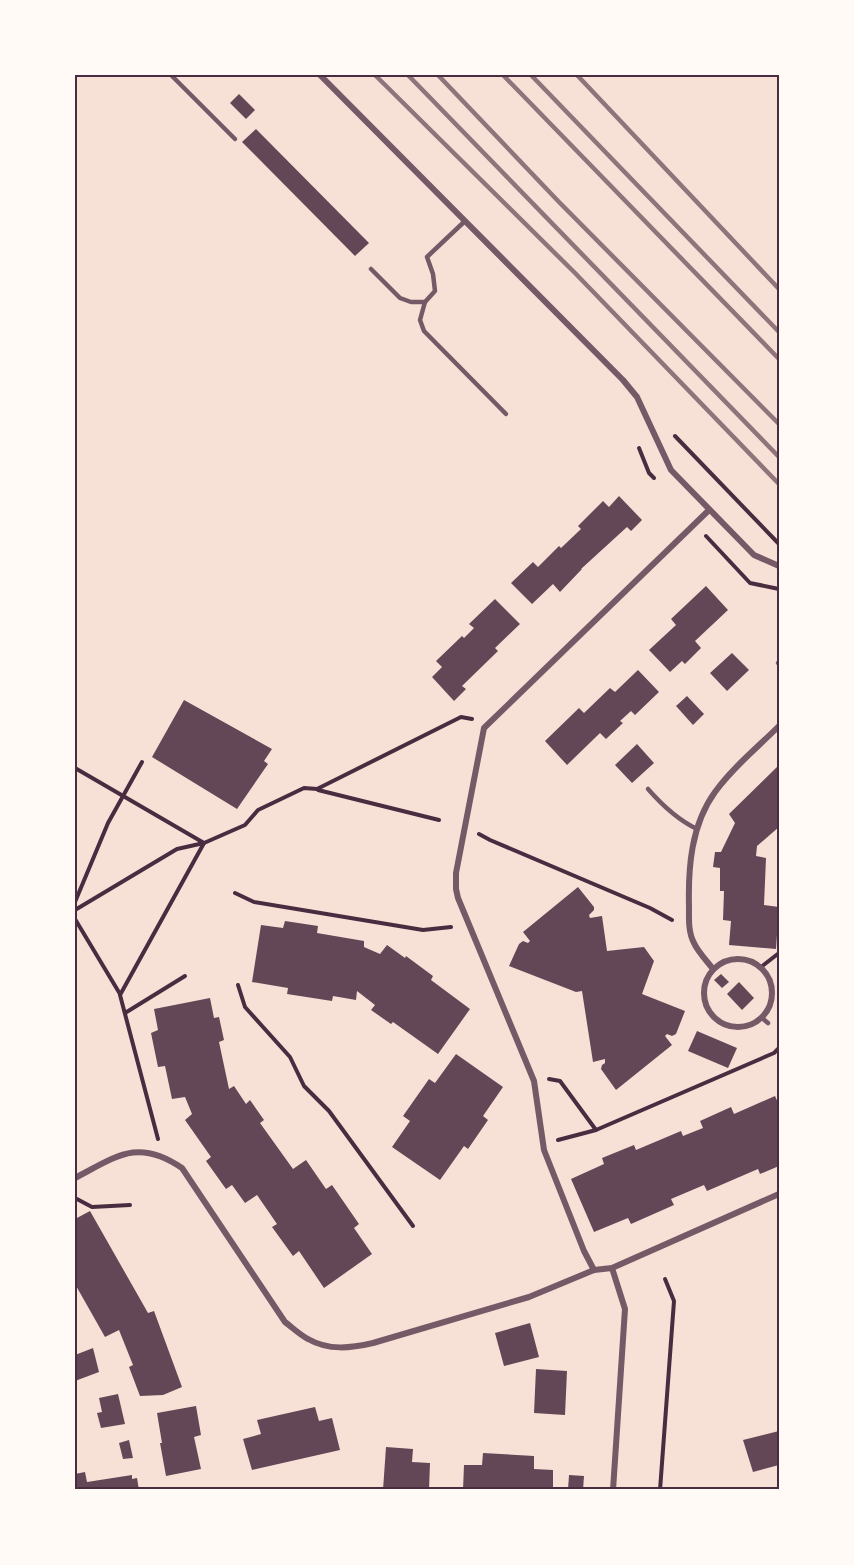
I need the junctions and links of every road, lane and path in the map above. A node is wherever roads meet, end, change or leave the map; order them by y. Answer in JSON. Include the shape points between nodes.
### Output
{"nodes":[{"id":1,"x":171,"y":75,"type":"edge"},
{"id":2,"x":320,"y":75,"type":"edge"},
{"id":3,"x":235,"y":139,"type":"dead end"},
{"id":4,"x":465,"y":221,"type":"junction"},
{"id":5,"x":371,"y":269,"type":"dead end"},
{"id":6,"x":425,"y":302,"type":"junction"},
{"id":7,"x":506,"y":414,"type":"dead end"},
{"id":8,"x":669,"y":429,"type":"dead end"},
{"id":9,"x":709,"y":510,"type":"junction"},
{"id":10,"x":703,"y":534,"type":"dead end"},
{"id":11,"x":779,"y":544,"type":"edge"},
{"id":12,"x":779,"y":566,"type":"edge"},
{"id":13,"x":779,"y":589,"type":"edge"},
{"id":14,"x":479,"y":720,"type":"dead end"},
{"id":15,"x":779,"y":726,"type":"edge"},
{"id":16,"x":142,"y":762,"type":"dead end"},
{"id":17,"x":75,"y":768,"type":"edge"},
{"id":18,"x":317,"y":789,"type":"junction"},
{"id":19,"x":648,"y":789,"type":"dead end"},
{"id":20,"x":123,"y":795,"type":"junction"},
{"id":21,"x":439,"y":820,"type":"dead end"},
{"id":22,"x":697,"y":829,"type":"junction"},
{"id":23,"x":476,"y":832,"type":"dead end"},
{"id":24,"x":204,"y":843,"type":"junction"},
{"id":25,"x":235,"y":893,"type":"dead end"},
{"id":26,"x":75,"y":902,"type":"edge"},
{"id":27,"x":75,"y":910,"type":"edge"},
{"id":28,"x":75,"y":918,"type":"edge"},
{"id":29,"x":676,"y":922,"type":"dead end"},
{"id":30,"x":461,"y":926,"type":"dead end"},
{"id":31,"x":779,"y":953,"type":"edge"},
{"id":32,"x":761,"y":967,"type":"junction"},
{"id":33,"x":713,"y":969,"type":"junction"},
{"id":34,"x":185,"y":976,"type":"dead end"},
{"id":35,"x":238,"y":985,"type":"dead end"},
{"id":36,"x":120,"y":995,"type":"junction"},
{"id":37,"x":125,"y":1013,"type":"junction"},
{"id":38,"x":762,"y":1018,"type":"junction"},
{"id":39,"x":768,"y":1023,"type":"dead end"},
{"id":40,"x":779,"y":1048,"type":"edge"},
{"id":41,"x":542,"y":1077,"type":"dead end"},
{"id":42,"x":596,"y":1130,"type":"junction"},
{"id":43,"x":551,"y":1142,"type":"dead end"},
{"id":44,"x":155,"y":1154,"type":"junction"},
{"id":45,"x":75,"y":1178,"type":"edge"},
{"id":46,"x":779,"y":1194,"type":"edge"},
{"id":47,"x":75,"y":1198,"type":"edge"},
{"id":48,"x":130,"y":1205,"type":"dead end"},
{"id":49,"x":413,"y":1226,"type":"dead end"},
{"id":50,"x":612,"y":1268,"type":"junction"},
{"id":51,"x":594,"y":1270,"type":"junction"},
{"id":52,"x":665,"y":1279,"type":"dead end"},
{"id":53,"x":613,"y":1490,"type":"edge"},
{"id":54,"x":660,"y":1490,"type":"edge"}],
"edges":[{"from":1,"to":3,"type":"lane"},
{"from":2,"to":4,"type":"street"},
{"from":4,"to":6,"type":"lane","via":[[427,257],[435,291]]},
{"from":4,"to":9,"type":"street","via":[[623,380],[637,397],[671,470]]},
{"from":5,"to":6,"type":"lane","via":[[400,298]]},
{"from":6,"to":7,"type":"lane","via":[[420,320],[424,331]]},
{"from":8,"to":11,"type":"path"},
{"from":9,"to":12,"type":"street","via":[[754,555]]},
{"from":9,"to":51,"type":"street","via":[[484,728],[456,873],[458,898],[534,1081],[544,1150]]},
{"from":10,"to":13,"type":"path","via":[[750,584]]},
{"from":14,"to":18,"type":"path","via":[[461,717]]},
{"from":15,"to":22,"type":"street","via":[[725,779]]},
{"from":16,"to":20,"type":"path"},
{"from":17,"to":20,"type":"path"},
{"from":18,"to":21,"type":"path"},
{"from":18,"to":24,"type":"path","via":[[304,788],[258,810],[245,825]]},
{"from":19,"to":22,"type":"lane","via":[[686,824]]},
{"from":20,"to":24,"type":"path"},
{"from":20,"to":26,"type":"path"},
{"from":22,"to":33,"type":"street","via":[[688,874],[689,922],[694,944]]},
{"from":23,"to":29,"type":"path"},
{"from":24,"to":27,"type":"path","via":[[177,849]]},
{"from":24,"to":36,"type":"path"},
{"from":25,"to":30,"type":"path","via":[[254,902],[423,930]]},
{"from":28,"to":36,"type":"path"},
{"from":31,"to":32,"type":"path"},
{"from":32,"to":33,"type":"street","via":[[742,958]]},
{"from":32,"to":38,"type":"street","via":[[772,986],[769,1008]]},
{"from":33,"to":38,"type":"street","via":[[703,990],[709,1013],[729,1026],[741,1027]]},
{"from":34,"to":37,"type":"path"},
{"from":35,"to":49,"type":"path","via":[[245,1007],[290,1057],[304,1086],[329,1111]]},
{"from":36,"to":37,"type":"path"},
{"from":37,"to":44,"type":"path","via":[[159,1142]]},
{"from":38,"to":39,"type":"lane"},
{"from":40,"to":42,"type":"path"},
{"from":41,"to":42,"type":"path","via":[[560,1081]]},
{"from":42,"to":43,"type":"path"},
{"from":44,"to":45,"type":"street","via":[[123,1154]]},
{"from":44,"to":51,"type":"street","via":[[182,1168],[285,1322],[319,1344],[350,1348],[373,1343],[529,1297]]},
{"from":46,"to":50,"type":"street"},
{"from":47,"to":48,"type":"path","via":[[92,1207]]},
{"from":50,"to":51,"type":"street"},
{"from":50,"to":53,"type":"street","via":[[625,1309]]},
{"from":52,"to":54,"type":"path","via":[[674,1301]]}]}
